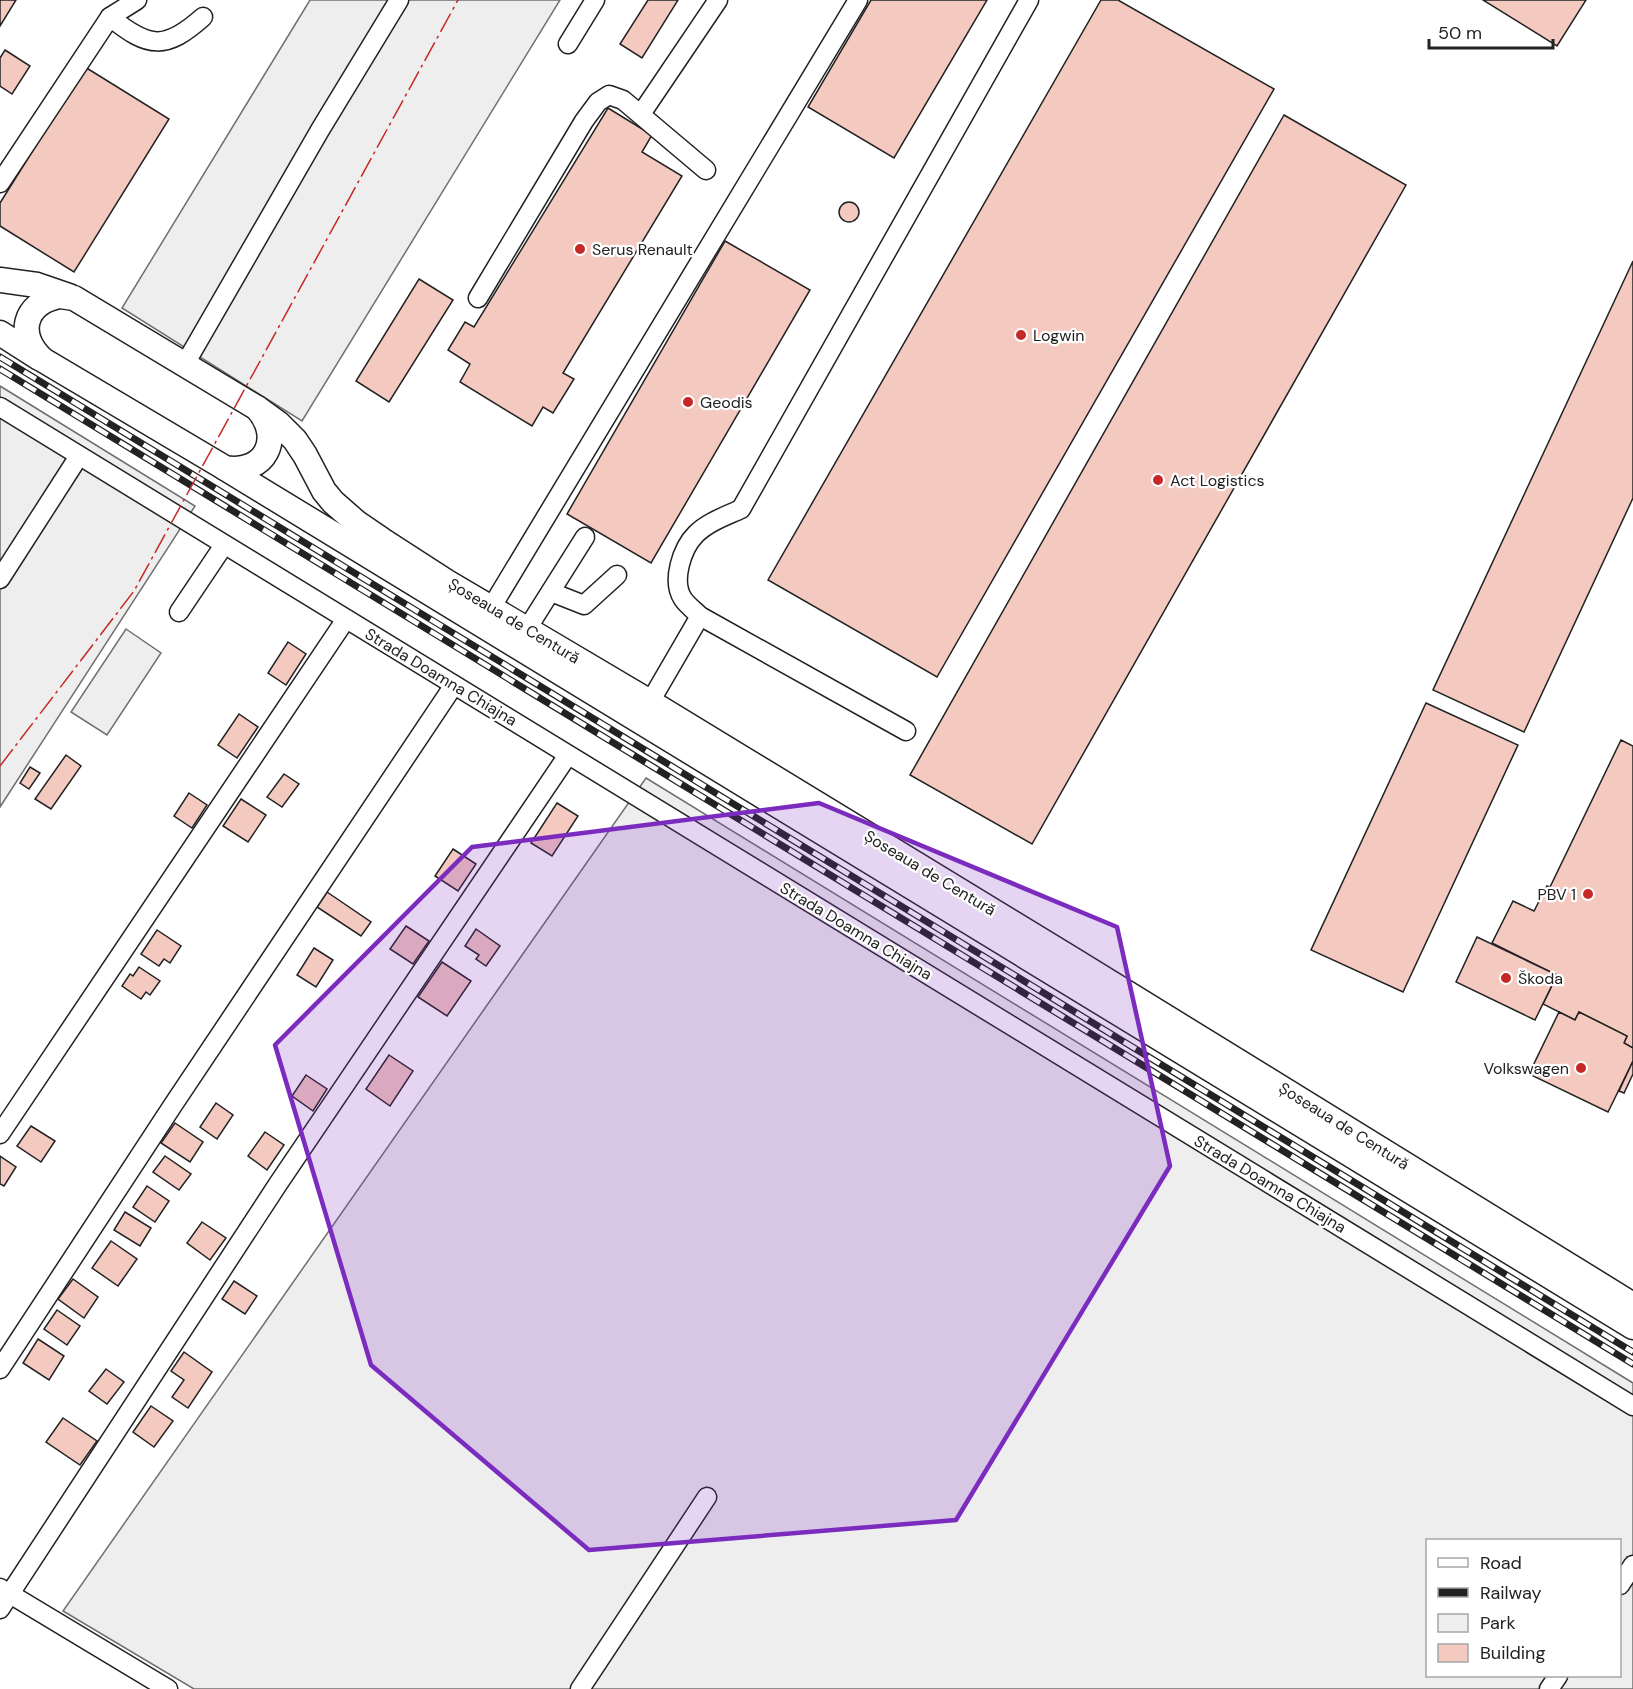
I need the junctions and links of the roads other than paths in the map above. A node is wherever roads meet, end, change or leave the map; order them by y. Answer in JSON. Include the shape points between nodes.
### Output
{"nodes":[{"id":1,"x":137,"y":0,"type":"edge"},
{"id":2,"x":399,"y":0,"type":"edge"},
{"id":3,"x":595,"y":0,"type":"edge"},
{"id":4,"x":718,"y":0,"type":"edge"},
{"id":5,"x":858,"y":0,"type":"edge"},
{"id":6,"x":1029,"y":0,"type":"edge"},
{"id":7,"x":111,"y":17,"type":"junction"},
{"id":8,"x":203,"y":17,"type":"dead end"},
{"id":9,"x":568,"y":44,"type":"dead end"},
{"id":10,"x":641,"y":114,"type":"junction"},
{"id":11,"x":706,"y":170,"type":"dead end"},
{"id":12,"x":0,"y":183,"type":"edge"},
{"id":13,"x":0,"y":280,"type":"edge"},
{"id":14,"x":74,"y":298,"type":"junction"},
{"id":15,"x":478,"y":298,"type":"dead end"},
{"id":16,"x":0,"y":333,"type":"edge"},
{"id":17,"x":43,"y":360,"type":"junction"},
{"id":18,"x":185,"y":364,"type":"junction"},
{"id":19,"x":0,"y":408,"type":"edge"},
{"id":20,"x":257,"y":408,"type":"junction"},
{"id":21,"x":79,"y":456,"type":"junction"},
{"id":22,"x":225,"y":468,"type":"junction"},
{"id":23,"x":585,"y":537,"type":"dead end"},
{"id":24,"x":224,"y":545,"type":"junction"},
{"id":25,"x":617,"y":575,"type":"dead end"},
{"id":26,"x":0,"y":579,"type":"edge"},
{"id":27,"x":551,"y":592,"type":"junction"},
{"id":28,"x":491,"y":608,"type":"junction"},
{"id":29,"x":179,"y":612,"type":"dead end"},
{"id":30,"x":700,"y":616,"type":"junction"},
{"id":31,"x":346,"y":619,"type":"junction"},
{"id":32,"x":526,"y":629,"type":"junction"},
{"id":33,"x":454,"y":685,"type":"junction"},
{"id":34,"x":650,"y":702,"type":"junction"},
{"id":35,"x":906,"y":731,"type":"dead end"},
{"id":36,"x":568,"y":755,"type":"junction"},
{"id":37,"x":0,"y":1134,"type":"edge"},
{"id":38,"x":1633,"y":1305,"type":"edge"},
{"id":39,"x":1633,"y":1327,"type":"edge"},
{"id":40,"x":0,"y":1369,"type":"edge"},
{"id":41,"x":1633,"y":1406,"type":"edge"},
{"id":42,"x":707,"y":1497,"type":"dead end"},
{"id":43,"x":1633,"y":1565,"type":"edge"},
{"id":44,"x":1621,"y":1583,"type":"edge"},
{"id":45,"x":3,"y":1597,"type":"edge"},
{"id":46,"x":168,"y":1689,"type":"edge"},
{"id":47,"x":580,"y":1689,"type":"edge"}],
"edges":[{"from":1,"to":7,"type":"street"},
{"from":2,"to":18,"type":"street"},
{"from":3,"to":9,"type":"street"},
{"from":4,"to":10,"type":"street"},
{"from":5,"to":28,"type":"street"},
{"from":6,"to":30,"type":"street","via":[[741,509],[695,534],[680,560],[677,581],[682,599]]},
{"from":7,"to":8,"type":"street","via":[[130,33],[154,42],[169,41]]},
{"from":7,"to":12,"type":"street"},
{"from":10,"to":11,"type":"street"},
{"from":10,"to":15,"type":"street","via":[[609,95],[598,102]]},
{"from":13,"to":14,"type":"main road","via":[[49,288]]},
{"from":14,"to":17,"type":"main road","via":[[48,298],[30,315],[27,340]]},
{"from":14,"to":18,"type":"main road","name":"Șoseaua de Centură"},
{"from":16,"to":17,"type":"main road"},
{"from":17,"to":22,"type":"main road","name":"Șoseaua de Centură"},
{"from":18,"to":20,"type":"main road","name":"Șoseaua de Centură"},
{"from":19,"to":21,"type":"street","name":"Strada Doamna Chiajna"},
{"from":20,"to":22,"type":"main road","via":[[270,428],[267,452],[249,468]]},
{"from":20,"to":28,"type":"main road","name":"Șoseaua de Centură","via":[[292,436],[324,491],[346,514]]},
{"from":21,"to":24,"type":"street","name":"Strada Doamna Chiajna"},
{"from":21,"to":26,"type":"street"},
{"from":22,"to":39,"type":"main road","name":"Șoseaua de Centură"},
{"from":23,"to":27,"type":"street"},
{"from":24,"to":29,"type":"street"},
{"from":24,"to":31,"type":"street","name":"Strada Doamna Chiajna"},
{"from":25,"to":27,"type":"street","via":[[584,605]]},
{"from":27,"to":32,"type":"street"},
{"from":28,"to":32,"type":"main road","name":"Șoseaua de Centură"},
{"from":30,"to":34,"type":"street"},
{"from":30,"to":35,"type":"street"},
{"from":31,"to":33,"type":"street","name":"Strada Doamna Chiajna"},
{"from":31,"to":37,"type":"street"},
{"from":32,"to":34,"type":"main road","name":"Șoseaua de Centură"},
{"from":33,"to":36,"type":"street","name":"Strada Doamna Chiajna"},
{"from":33,"to":40,"type":"street"},
{"from":34,"to":38,"type":"main road","name":"Șoseaua de Centură"},
{"from":36,"to":41,"type":"street","name":"Strada Doamna Chiajna"},
{"from":36,"to":45,"type":"street"},
{"from":42,"to":47,"type":"street"},
{"from":43,"to":44,"type":"street"},
{"from":45,"to":46,"type":"street"}]}
